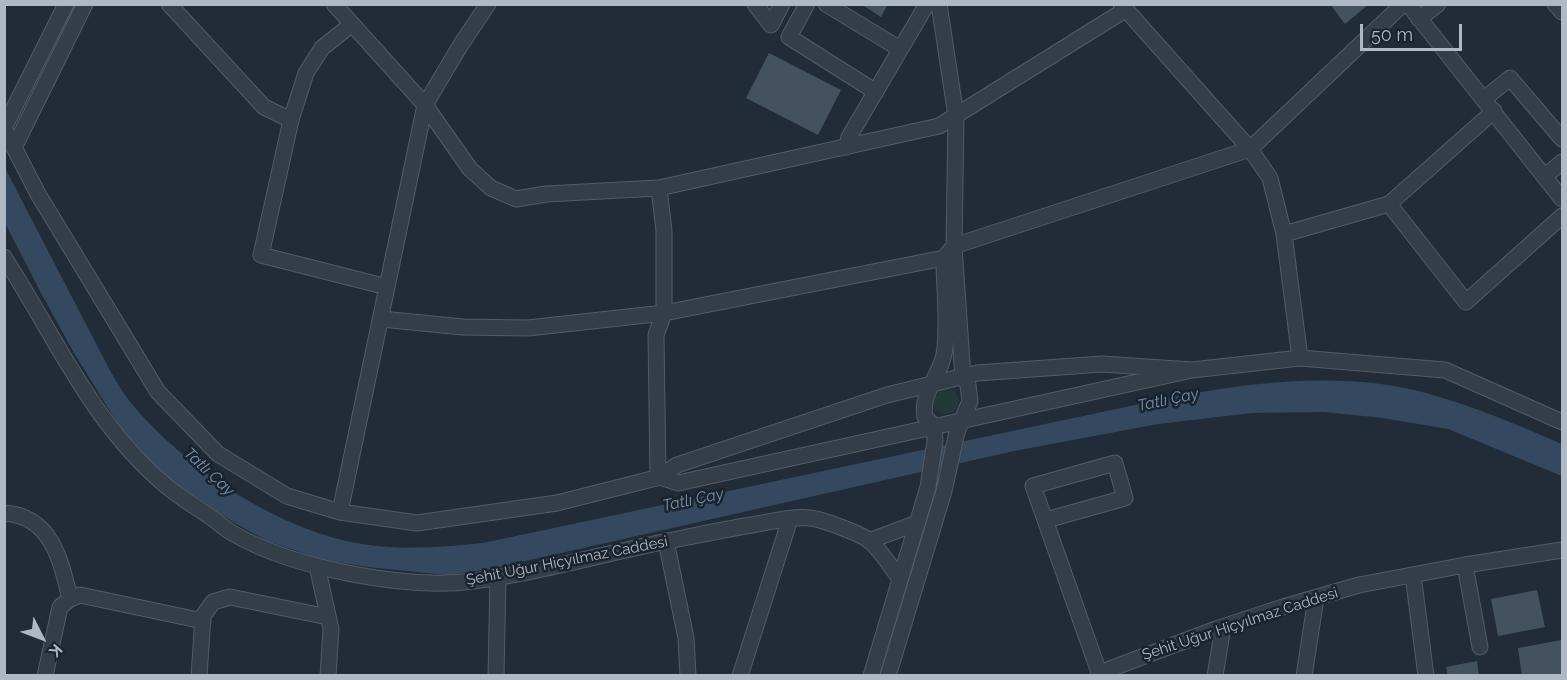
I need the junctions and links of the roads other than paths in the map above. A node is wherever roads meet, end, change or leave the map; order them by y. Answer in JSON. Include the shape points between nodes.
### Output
{"nodes":[{"id":1,"x":66,"y":4,"type":"edge"},
{"id":2,"x":85,"y":4,"type":"edge"},
{"id":3,"x":169,"y":4,"type":"edge"},
{"id":4,"x":334,"y":4,"type":"edge"},
{"id":5,"x":488,"y":4,"type":"edge"},
{"id":6,"x":755,"y":4,"type":"edge"},
{"id":7,"x":782,"y":4,"type":"edge"},
{"id":8,"x":807,"y":4,"type":"edge"},
{"id":9,"x":826,"y":4,"type":"edge"},
{"id":10,"x":927,"y":4,"type":"edge"},
{"id":11,"x":939,"y":4,"type":"edge"},
{"id":12,"x":1403,"y":4,"type":"edge"},
{"id":13,"x":1408,"y":4,"type":"edge"},
{"id":14,"x":1438,"y":4,"type":"edge"},
{"id":15,"x":1555,"y":4,"type":"edge"},
{"id":16,"x":1123,"y":7,"type":"edge"},
{"id":17,"x":1563,"y":12,"type":"edge"},
{"id":18,"x":1419,"y":18,"type":"junction"},
{"id":19,"x":352,"y":24,"type":"junction"},
{"id":20,"x":900,"y":49,"type":"junction"},
{"id":21,"x":876,"y":92,"type":"junction"},
{"id":22,"x":1484,"y":99,"type":"junction"},
{"id":23,"x":425,"y":105,"type":"junction"},
{"id":24,"x":1494,"y":111,"type":"junction"},
{"id":25,"x":956,"y":116,"type":"junction"},
{"id":26,"x":291,"y":120,"type":"junction"},
{"id":27,"x":4,"y":128,"type":"edge"},
{"id":28,"x":1563,"y":139,"type":"edge"},
{"id":29,"x":14,"y":147,"type":"junction"},
{"id":30,"x":847,"y":147,"type":"junction"},
{"id":31,"x":1250,"y":149,"type":"junction"},
{"id":32,"x":1563,"y":162,"type":"edge"},
{"id":33,"x":1545,"y":176,"type":"junction"},
{"id":34,"x":659,"y":188,"type":"junction"},
{"id":35,"x":1563,"y":199,"type":"edge"},
{"id":36,"x":1389,"y":204,"type":"junction"},
{"id":37,"x":1563,"y":216,"type":"edge"},
{"id":38,"x":1284,"y":234,"type":"junction"},
{"id":39,"x":954,"y":246,"type":"junction"},
{"id":40,"x":4,"y":257,"type":"edge"},
{"id":41,"x":944,"y":258,"type":"junction"},
{"id":42,"x":387,"y":287,"type":"junction"},
{"id":43,"x":664,"y":313,"type":"junction"},
{"id":44,"x":381,"y":319,"type":"junction"},
{"id":45,"x":1300,"y":358,"type":"junction"},
{"id":46,"x":1192,"y":370,"type":"junction"},
{"id":47,"x":963,"y":377,"type":"junction"},
{"id":48,"x":934,"y":382,"type":"junction"},
{"id":49,"x":1563,"y":423,"type":"edge"},
{"id":50,"x":959,"y":427,"type":"junction"},
{"id":51,"x":934,"y":431,"type":"junction"},
{"id":52,"x":659,"y":478,"type":"junction"},
{"id":53,"x":340,"y":512,"type":"junction"},
{"id":54,"x":4,"y":513,"type":"edge"},
{"id":55,"x":790,"y":519,"type":"junction"},
{"id":56,"x":1046,"y":520,"type":"junction"},
{"id":57,"x":917,"y":523,"type":"junction"},
{"id":58,"x":666,"y":541,"type":"junction"},
{"id":59,"x":869,"y":541,"type":"junction"},
{"id":60,"x":1563,"y":550,"type":"edge"},
{"id":61,"x":1465,"y":565,"type":"junction"},
{"id":62,"x":317,"y":566,"type":"junction"},
{"id":63,"x":1413,"y":575,"type":"junction"},
{"id":64,"x":498,"y":576,"type":"junction"},
{"id":65,"x":900,"y":579,"type":"junction"},
{"id":66,"x":1316,"y":598,"type":"junction"},
{"id":67,"x":70,"y":599,"type":"junction"},
{"id":68,"x":328,"y":617,"type":"junction"},
{"id":69,"x":203,"y":621,"type":"junction"},
{"id":70,"x":1223,"y":627,"type":"junction"},
{"id":71,"x":1480,"y":647,"type":"dead end"},
{"id":72,"x":1138,"y":658,"type":"junction"},
{"id":73,"x":45,"y":675,"type":"edge"},
{"id":74,"x":199,"y":675,"type":"edge"},
{"id":75,"x":328,"y":675,"type":"edge"},
{"id":76,"x":496,"y":675,"type":"edge"},
{"id":77,"x":688,"y":675,"type":"edge"},
{"id":78,"x":740,"y":675,"type":"edge"},
{"id":79,"x":871,"y":675,"type":"edge"},
{"id":80,"x":888,"y":675,"type":"edge"},
{"id":81,"x":1099,"y":675,"type":"edge"},
{"id":82,"x":1134,"y":675,"type":"edge"},
{"id":83,"x":1215,"y":675,"type":"edge"},
{"id":84,"x":1304,"y":675,"type":"edge"},
{"id":85,"x":1426,"y":675,"type":"edge"}],
"edges":[{"from":1,"to":27,"type":"street"},
{"from":2,"to":29,"type":"street"},
{"from":3,"to":26,"type":"street","via":[[264,107]]},
{"from":4,"to":19,"type":"street"},
{"from":5,"to":23,"type":"street"},
{"from":6,"to":7,"type":"street","via":[[771,24]]},
{"from":8,"to":21,"type":"street","via":[[789,37]]},
{"from":9,"to":20,"type":"street"},
{"from":10,"to":20,"type":"street"},
{"from":11,"to":25,"type":"street"},
{"from":12,"to":31,"type":"street"},
{"from":13,"to":18,"type":"street"},
{"from":14,"to":18,"type":"street"},
{"from":15,"to":17,"type":"street"},
{"from":16,"to":25,"type":"street"},
{"from":16,"to":31,"type":"street"},
{"from":18,"to":22,"type":"street"},
{"from":19,"to":23,"type":"street"},
{"from":19,"to":26,"type":"street","via":[[322,48],[306,73]]},
{"from":20,"to":21,"type":"street"},
{"from":21,"to":30,"type":"street"},
{"from":22,"to":24,"type":"street"},
{"from":22,"to":28,"type":"street","via":[[1510,78]]},
{"from":23,"to":34,"type":"street","via":[[470,170],[504,195],[516,198]]},
{"from":23,"to":42,"type":"street"},
{"from":24,"to":33,"type":"street"},
{"from":24,"to":36,"type":"street"},
{"from":25,"to":30,"type":"street","via":[[939,126]]},
{"from":25,"to":39,"type":"street"},
{"from":26,"to":42,"type":"street","via":[[261,255]]},
{"from":27,"to":29,"type":"street"},
{"from":29,"to":53,"type":"street","via":[[38,194],[158,392],[218,454],[287,496]]},
{"from":30,"to":34,"type":"street"},
{"from":31,"to":38,"type":"street","via":[[1270,178]]},
{"from":31,"to":39,"type":"street"},
{"from":32,"to":33,"type":"street"},
{"from":33,"to":35,"type":"street"},
{"from":34,"to":43,"type":"street","via":[[664,231]]},
{"from":36,"to":37,"type":"street","via":[[1466,302]]},
{"from":36,"to":38,"type":"street"},
{"from":38,"to":45,"type":"street"},
{"from":39,"to":41,"type":"street"},
{"from":39,"to":47,"type":"street"},
{"from":40,"to":62,"type":"street","name":"Şehit Uğur Hiçyılmaz Caddesi","via":[[86,395],[144,466],[233,534]]},
{"from":41,"to":43,"type":"street"},
{"from":41,"to":48,"type":"street","via":[[945,348]]},
{"from":42,"to":44,"type":"street"},
{"from":43,"to":44,"type":"street","via":[[528,328]]},
{"from":43,"to":52,"type":"street","via":[[656,335]]},
{"from":44,"to":53,"type":"street"},
{"from":45,"to":46,"type":"street"},
{"from":45,"to":49,"type":"street","via":[[1445,370]]},
{"from":46,"to":47,"type":"street","via":[[1102,363]]},
{"from":46,"to":50,"type":"street"},
{"from":47,"to":48,"type":"street"},
{"from":47,"to":50,"type":"street","via":[[970,401]]},
{"from":48,"to":51,"type":"street","via":[[924,399],[925,417]]},
{"from":48,"to":52,"type":"street","via":[[677,465]]},
{"from":50,"to":51,"type":"street"},
{"from":50,"to":80,"type":"street"},
{"from":51,"to":52,"type":"street","via":[[678,483]]},
{"from":51,"to":57,"type":"street","via":[[929,476]]},
{"from":52,"to":53,"type":"street","via":[[558,503],[417,523]]},
{"from":54,"to":67,"type":"street","via":[[27,518],[50,540],[61,560]]},
{"from":55,"to":58,"type":"street","name":"Şehit Uğur Hiçyılmaz Caddesi"},
{"from":55,"to":59,"type":"street","name":"Şehit Uğur Hiçyılmaz Caddesi","via":[[810,518]]},
{"from":55,"to":78,"type":"street"},
{"from":56,"to":56,"type":"street","via":[[1125,498],[1114,463],[1033,486]]},
{"from":56,"to":81,"type":"street"},
{"from":57,"to":59,"type":"street"},
{"from":57,"to":65,"type":"street"},
{"from":58,"to":64,"type":"street","name":"Şehit Uğur Hiçyılmaz Caddesi"},
{"from":58,"to":77,"type":"street","via":[[686,639]]},
{"from":59,"to":65,"type":"street"},
{"from":60,"to":61,"type":"street","name":"Şehit Uğur Hiçyılmaz Caddesi"},
{"from":61,"to":63,"type":"street","name":"Şehit Uğur Hiçyılmaz Caddesi"},
{"from":61,"to":71,"type":"street"},
{"from":62,"to":64,"type":"street","name":"Şehit Uğur Hiçyılmaz Caddesi","via":[[429,582]]},
{"from":62,"to":68,"type":"street"},
{"from":63,"to":66,"type":"street","name":"Şehit Uğur Hiçyılmaz Caddesi"},
{"from":63,"to":85,"type":"street"},
{"from":64,"to":76,"type":"street"},
{"from":65,"to":79,"type":"street"},
{"from":66,"to":70,"type":"street","name":"Şehit Uğur Hiçyılmaz Caddesi"},
{"from":66,"to":84,"type":"street"},
{"from":67,"to":69,"type":"street","via":[[80,596]]},
{"from":67,"to":73,"type":"street","via":[[60,607]]},
{"from":68,"to":69,"type":"street","via":[[230,597],[213,602]]},
{"from":68,"to":75,"type":"street"},
{"from":69,"to":74,"type":"street"},
{"from":70,"to":72,"type":"street","name":"Şehit Uğur Hiçyılmaz Caddesi"},
{"from":70,"to":83,"type":"street"},
{"from":72,"to":81,"type":"street","name":"Şehit Uğur Hiçyılmaz Caddesi"},
{"from":72,"to":82,"type":"street"}]}
